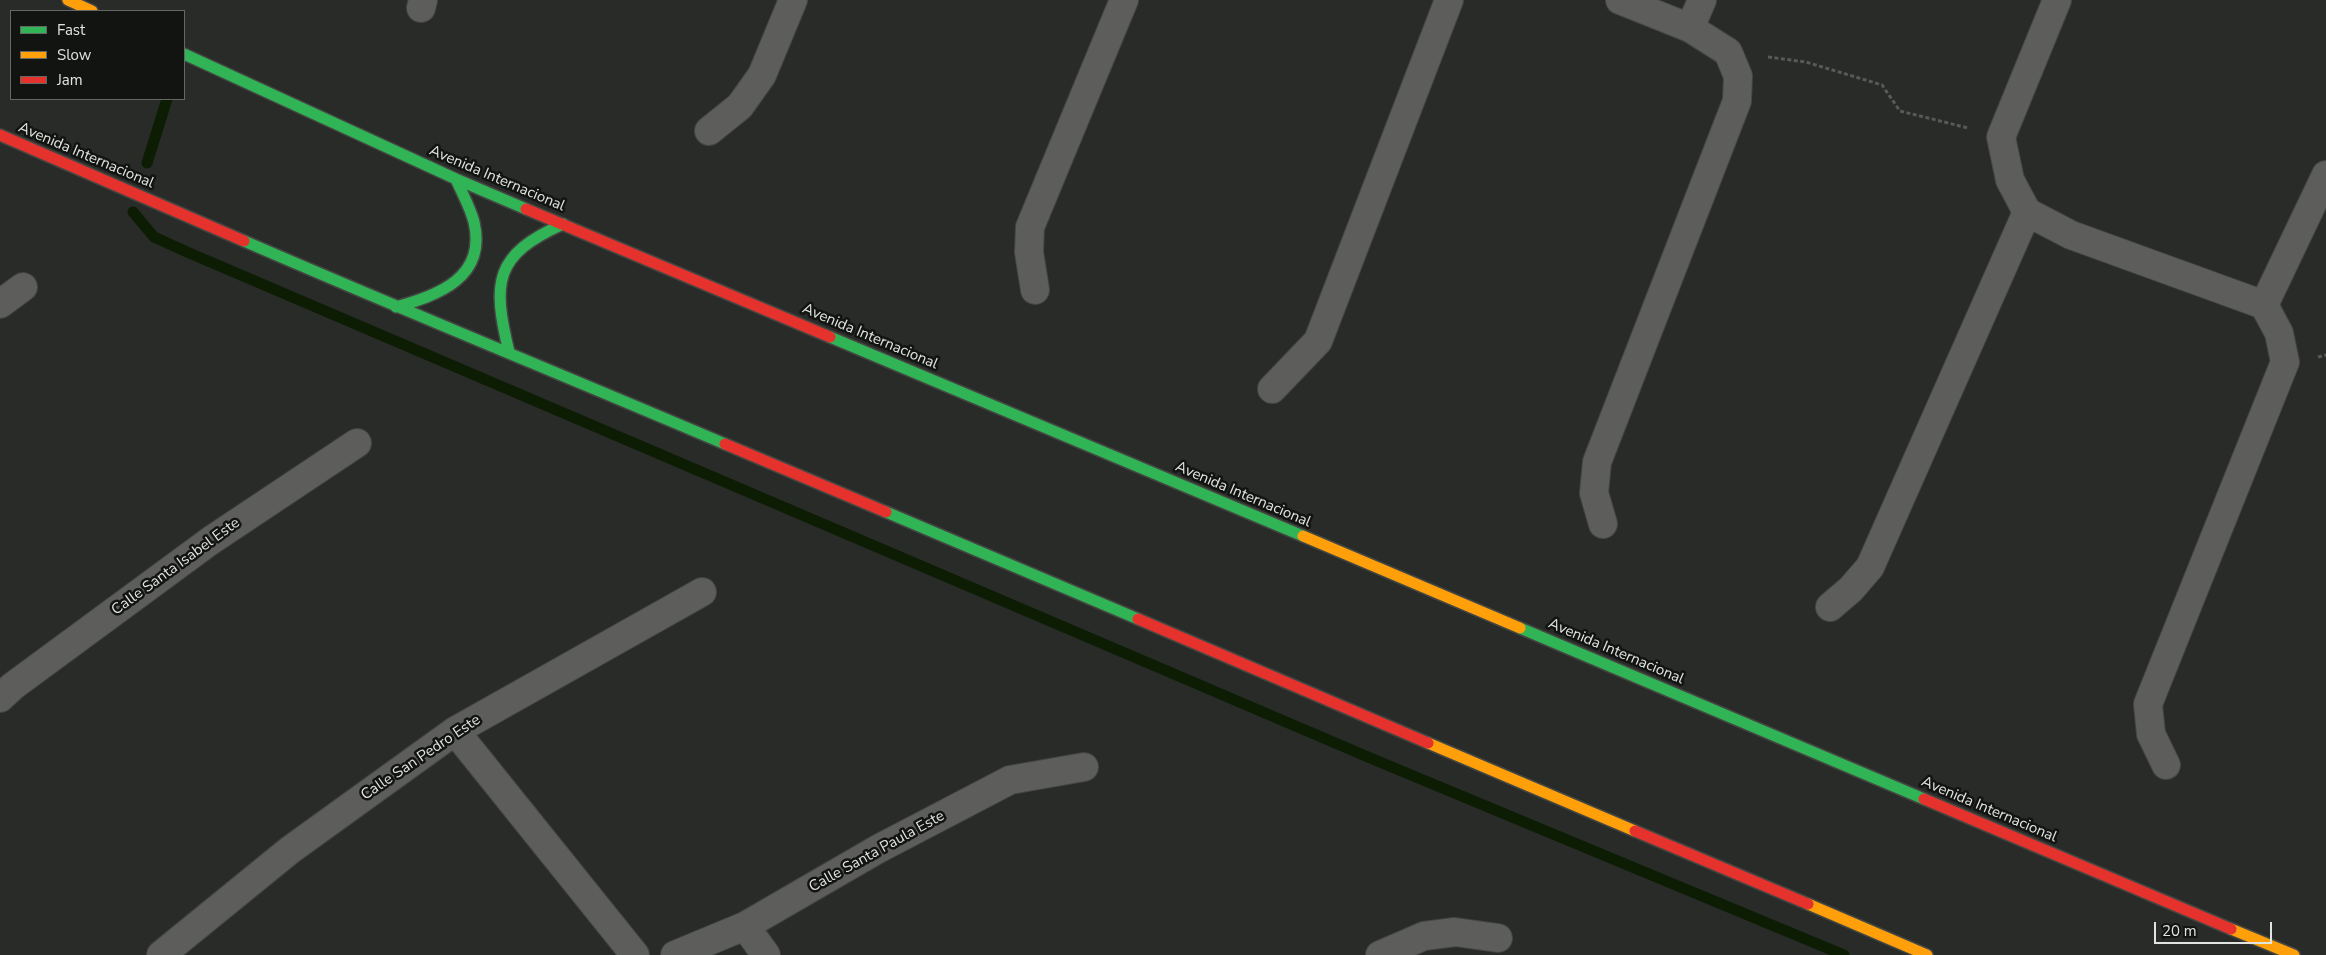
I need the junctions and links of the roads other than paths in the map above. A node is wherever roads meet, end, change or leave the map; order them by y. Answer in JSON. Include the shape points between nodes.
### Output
{"nodes":[{"id":1,"x":68,"y":0,"type":"edge"},
{"id":2,"x":793,"y":0,"type":"edge"},
{"id":3,"x":1124,"y":0,"type":"edge"},
{"id":4,"x":1449,"y":0,"type":"edge"},
{"id":5,"x":1620,"y":0,"type":"edge"},
{"id":6,"x":1702,"y":0,"type":"edge"},
{"id":7,"x":2057,"y":0,"type":"edge"},
{"id":8,"x":90,"y":10,"type":"edge"},
{"id":9,"x":1690,"y":28,"type":"junction"},
{"id":10,"x":185,"y":54,"type":"edge"},
{"id":11,"x":708,"y":131,"type":"dead end"},
{"id":12,"x":0,"y":135,"type":"edge"},
{"id":13,"x":2326,"y":175,"type":"edge"},
{"id":14,"x":456,"y":179,"type":"junction"},
{"id":15,"x":2028,"y":212,"type":"junction"},
{"id":16,"x":564,"y":224,"type":"junction"},
{"id":17,"x":23,"y":287,"type":"dead end"},
{"id":18,"x":1035,"y":290,"type":"dead end"},
{"id":19,"x":0,"y":304,"type":"edge"},
{"id":20,"x":2264,"y":305,"type":"junction"},
{"id":21,"x":396,"y":307,"type":"junction"},
{"id":22,"x":509,"y":352,"type":"junction"},
{"id":23,"x":1272,"y":389,"type":"dead end"},
{"id":24,"x":357,"y":442,"type":"dead end"},
{"id":25,"x":1602,"y":524,"type":"dead end"},
{"id":26,"x":702,"y":592,"type":"dead end"},
{"id":27,"x":1830,"y":607,"type":"dead end"},
{"id":28,"x":0,"y":698,"type":"edge"},
{"id":29,"x":455,"y":732,"type":"junction"},
{"id":30,"x":2166,"y":765,"type":"dead end"},
{"id":31,"x":1084,"y":767,"type":"dead end"},
{"id":32,"x":745,"y":926,"type":"junction"},
{"id":33,"x":1498,"y":938,"type":"dead end"},
{"id":34,"x":161,"y":955,"type":"edge"},
{"id":35,"x":635,"y":955,"type":"edge"},
{"id":36,"x":675,"y":955,"type":"edge"},
{"id":37,"x":766,"y":955,"type":"edge"},
{"id":38,"x":1380,"y":955,"type":"edge"},
{"id":39,"x":1927,"y":955,"type":"edge"},
{"id":40,"x":2294,"y":955,"type":"edge"}],
"edges":[{"from":1,"to":8,"type":"main road"},
{"from":2,"to":11,"type":"street","via":[[762,75],[740,106]]},
{"from":3,"to":18,"type":"street","via":[[1030,227],[1029,252]]},
{"from":4,"to":23,"type":"street","via":[[1318,342]]},
{"from":5,"to":9,"type":"street"},
{"from":6,"to":9,"type":"street"},
{"from":7,"to":15,"type":"street","via":[[2001,137],[2010,180]]},
{"from":9,"to":25,"type":"street","via":[[1728,52],[1738,76],[1737,102],[1598,462],[1594,492]]},
{"from":10,"to":14,"type":"main road","name":"Avenida Internacional"},
{"from":12,"to":21,"type":"main road","name":"Avenida Internacional"},
{"from":13,"to":20,"type":"street"},
{"from":14,"to":16,"type":"main road","name":"Avenida Internacional"},
{"from":14,"to":21,"type":"main road","via":[[474,223],[472,258],[464,273],[447,289]]},
{"from":15,"to":20,"type":"street","via":[[2071,235]]},
{"from":15,"to":27,"type":"street","via":[[1870,567]]},
{"from":16,"to":22,"type":"main road","via":[[527,241],[512,254],[502,271],[499,306]]},
{"from":16,"to":40,"type":"main road","name":"Avenida Internacional"},
{"from":17,"to":19,"type":"street"},
{"from":20,"to":30,"type":"street","via":[[2279,333],[2285,362],[2148,704],[2151,734]]},
{"from":21,"to":22,"type":"main road","name":"Avenida Internacional"},
{"from":22,"to":39,"type":"main road","name":"Avenida Internacional"},
{"from":24,"to":28,"type":"street","name":"Calle Santa Isabel Este","via":[[210,541]]},
{"from":26,"to":29,"type":"street","name":"Calle San Pedro Este"},
{"from":29,"to":34,"type":"street","name":"Calle San Pedro Este","via":[[290,850]]},
{"from":29,"to":35,"type":"street"},
{"from":31,"to":32,"type":"street","name":"Calle Santa Paula Este","via":[[1010,780],[878,849]]},
{"from":32,"to":36,"type":"street","name":"Calle Santa Paula Este"},
{"from":32,"to":37,"type":"street"},
{"from":33,"to":38,"type":"street","via":[[1455,932],[1424,936]]}]}
